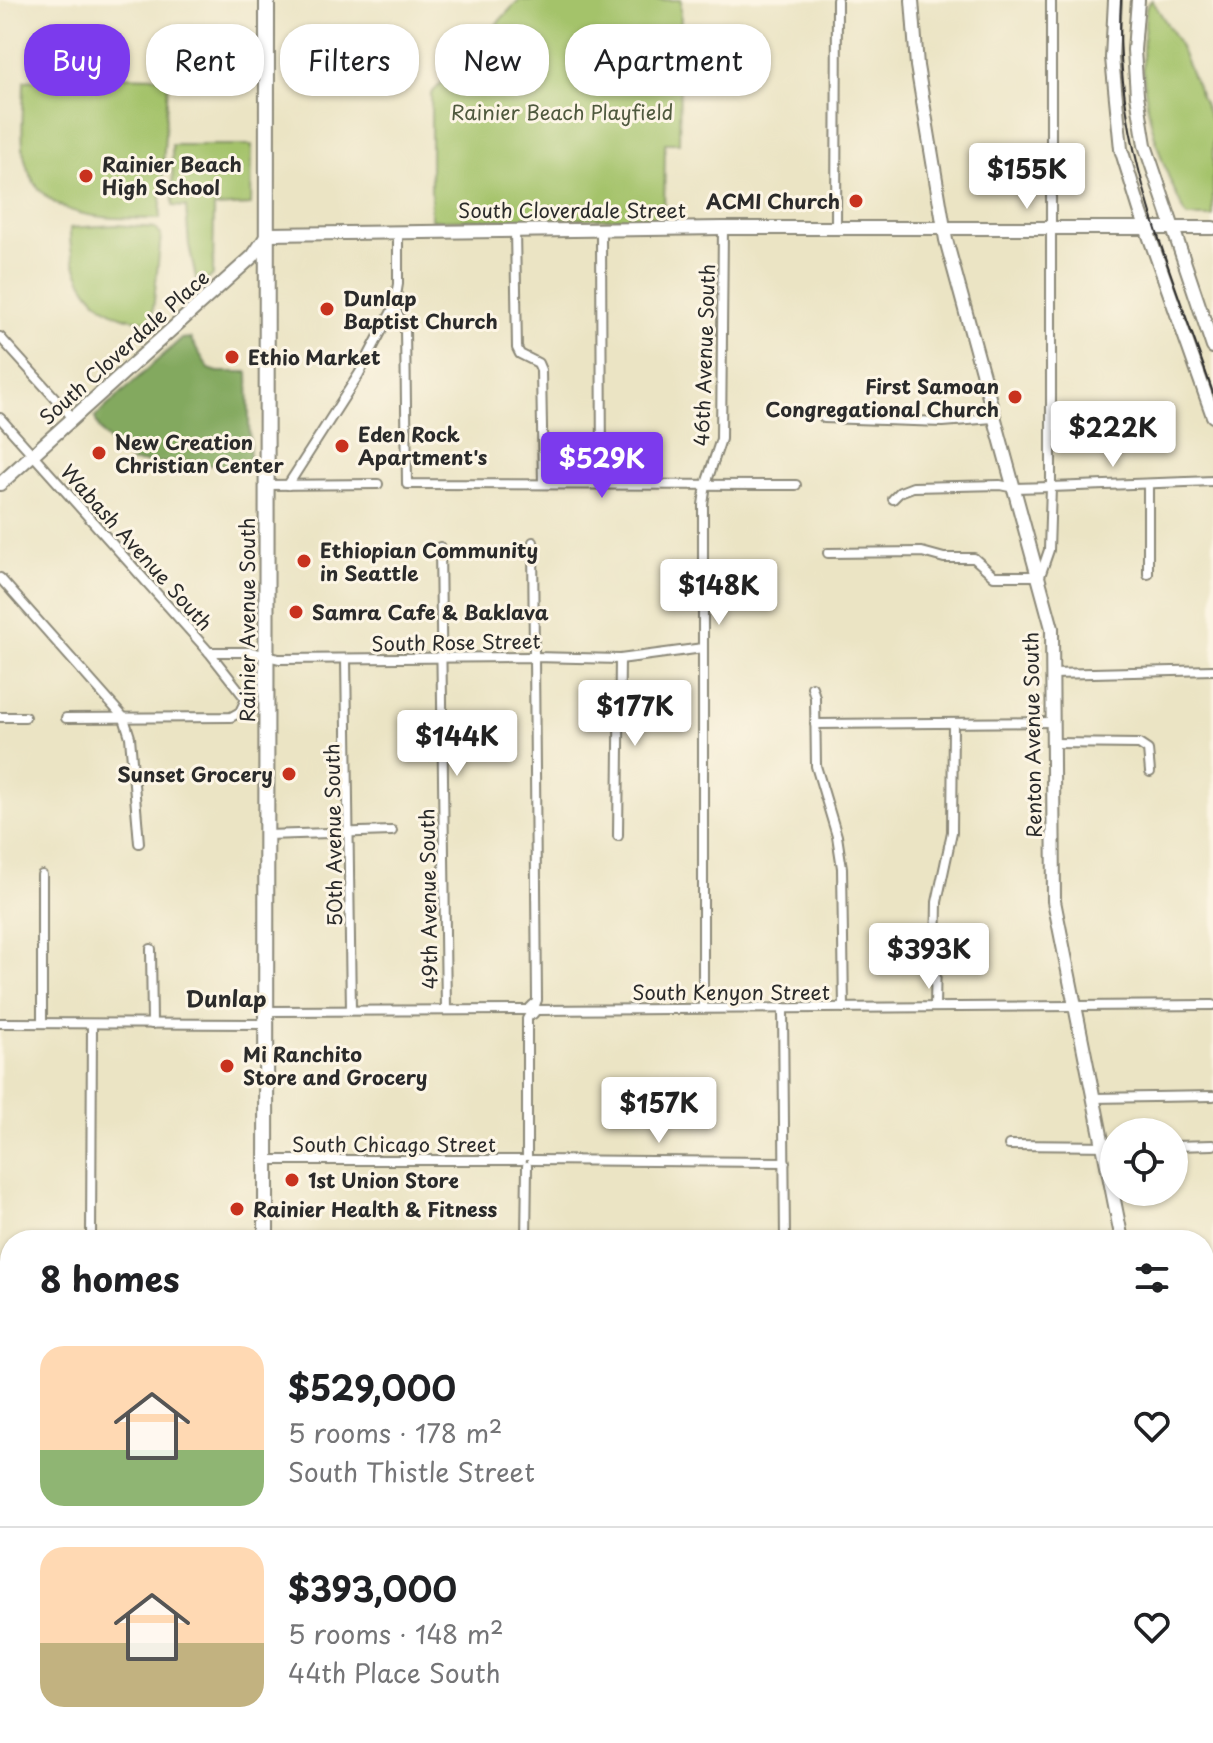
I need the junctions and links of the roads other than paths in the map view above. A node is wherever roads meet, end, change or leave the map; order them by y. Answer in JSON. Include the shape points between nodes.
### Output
{"nodes":[{"id":1,"x":267,"y":0,"type":"edge"},
{"id":2,"x":837,"y":0,"type":"edge"},
{"id":3,"x":912,"y":0,"type":"edge"},
{"id":4,"x":1051,"y":0,"type":"edge"},
{"id":5,"x":1115,"y":0,"type":"edge"},
{"id":6,"x":1138,"y":0,"type":"edge"},
{"id":7,"x":723,"y":228,"type":"junction"},
{"id":8,"x":1174,"y":228,"type":"junction"},
{"id":9,"x":1213,"y":228,"type":"edge"},
{"id":10,"x":836,"y":229,"type":"junction"},
{"id":11,"x":943,"y":229,"type":"junction"},
{"id":12,"x":1052,"y":229,"type":"junction"},
{"id":13,"x":1147,"y":229,"type":"junction"},
{"id":14,"x":515,"y":230,"type":"junction"},
{"id":15,"x":601,"y":230,"type":"junction"},
{"id":16,"x":398,"y":231,"type":"junction"},
{"id":17,"x":268,"y":234,"type":"junction"},
{"id":18,"x":394,"y":307,"type":"junction"},
{"id":19,"x":0,"y":337,"type":"edge"},
{"id":20,"x":1213,"y":347,"type":"edge"},
{"id":21,"x":1213,"y":416,"type":"edge"},
{"id":22,"x":0,"y":418,"type":"edge"},
{"id":23,"x":824,"y":418,"type":"dead end"},
{"id":24,"x":993,"y":418,"type":"junction"},
{"id":25,"x":74,"y":419,"type":"junction"},
{"id":26,"x":34,"y":455,"type":"junction"},
{"id":27,"x":1213,"y":481,"type":"edge"},
{"id":28,"x":0,"y":484,"type":"edge"},
{"id":29,"x":378,"y":484,"type":"dead end"},
{"id":30,"x":543,"y":484,"type":"junction"},
{"id":31,"x":602,"y":484,"type":"junction"},
{"id":32,"x":706,"y":484,"type":"junction"},
{"id":33,"x":1148,"y":484,"type":"junction"},
{"id":34,"x":267,"y":485,"type":"junction"},
{"id":35,"x":288,"y":485,"type":"junction"},
{"id":36,"x":796,"y":485,"type":"dead end"},
{"id":37,"x":1051,"y":487,"type":"junction"},
{"id":38,"x":1014,"y":488,"type":"junction"},
{"id":39,"x":893,"y":499,"type":"dead end"},
{"id":40,"x":533,"y":542,"type":"dead end"},
{"id":41,"x":440,"y":547,"type":"dead end"},
{"id":42,"x":828,"y":553,"type":"dead end"},
{"id":43,"x":1148,"y":574,"type":"dead end"},
{"id":44,"x":1040,"y":576,"type":"junction"},
{"id":45,"x":0,"y":578,"type":"edge"},
{"id":46,"x":703,"y":648,"type":"junction"},
{"id":47,"x":209,"y":652,"type":"junction"},
{"id":48,"x":267,"y":656,"type":"junction"},
{"id":49,"x":534,"y":657,"type":"junction"},
{"id":50,"x":440,"y":658,"type":"junction"},
{"id":51,"x":346,"y":659,"type":"junction"},
{"id":52,"x":620,"y":659,"type":"junction"},
{"id":53,"x":1213,"y":670,"type":"edge"},
{"id":54,"x":1053,"y":674,"type":"junction"},
{"id":55,"x":812,"y":687,"type":"dead end"},
{"id":56,"x":0,"y":717,"type":"edge"},
{"id":57,"x":25,"y":717,"type":"dead end"},
{"id":58,"x":66,"y":718,"type":"dead end"},
{"id":59,"x":124,"y":718,"type":"junction"},
{"id":60,"x":1053,"y":722,"type":"junction"},
{"id":61,"x":953,"y":723,"type":"junction"},
{"id":62,"x":815,"y":724,"type":"junction"},
{"id":63,"x":1053,"y":743,"type":"junction"},
{"id":64,"x":1150,"y":772,"type":"dead end"},
{"id":65,"x":392,"y":831,"type":"dead end"},
{"id":66,"x":348,"y":833,"type":"junction"},
{"id":67,"x":267,"y":835,"type":"junction"},
{"id":68,"x":618,"y":836,"type":"dead end"},
{"id":69,"x":139,"y":843,"type":"dead end"},
{"id":70,"x":42,"y":875,"type":"dead end"},
{"id":71,"x":151,"y":949,"type":"dead end"},
{"id":72,"x":1213,"y":1005,"type":"edge"},
{"id":73,"x":1074,"y":1006,"type":"junction"},
{"id":74,"x":935,"y":1007,"type":"junction"},
{"id":75,"x":703,"y":1008,"type":"junction"},
{"id":76,"x":783,"y":1008,"type":"junction"},
{"id":77,"x":844,"y":1008,"type":"junction"},
{"id":78,"x":351,"y":1010,"type":"junction"},
{"id":79,"x":446,"y":1010,"type":"junction"},
{"id":80,"x":532,"y":1010,"type":"junction"},
{"id":81,"x":267,"y":1018,"type":"junction"},
{"id":82,"x":0,"y":1023,"type":"edge"},
{"id":83,"x":42,"y":1023,"type":"junction"},
{"id":84,"x":92,"y":1024,"type":"junction"},
{"id":85,"x":152,"y":1024,"type":"junction"},
{"id":86,"x":1213,"y":1096,"type":"edge"},
{"id":87,"x":1093,"y":1098,"type":"junction"},
{"id":88,"x":1100,"y":1120,"type":"edge"},
{"id":89,"x":1009,"y":1145,"type":"dead end"},
{"id":90,"x":1213,"y":1145,"type":"edge"},
{"id":91,"x":1100,"y":1146,"type":"edge"},
{"id":92,"x":1188,"y":1146,"type":"edge"},
{"id":93,"x":266,"y":1160,"type":"junction"},
{"id":94,"x":527,"y":1161,"type":"junction"},
{"id":95,"x":785,"y":1162,"type":"junction"},
{"id":96,"x":1117,"y":1206,"type":"edge"},
{"id":97,"x":91,"y":1230,"type":"edge"},
{"id":98,"x":266,"y":1230,"type":"edge"},
{"id":99,"x":526,"y":1230,"type":"edge"},
{"id":100,"x":785,"y":1230,"type":"edge"},
{"id":101,"x":1121,"y":1230,"type":"edge"}],
"edges":[{"from":1,"to":17,"type":"main road","name":"Rainier Avenue South"},
{"from":2,"to":10,"type":"street"},
{"from":3,"to":11,"type":"main road","name":"Renton Avenue South"},
{"from":4,"to":12,"type":"street"},
{"from":5,"to":13,"type":"main road","via":[[1117,125]]},
{"from":6,"to":8,"type":"main road","via":[[1134,50],[1140,119]]},
{"from":7,"to":10,"type":"main road","name":"South Cloverdale Street"},
{"from":7,"to":15,"type":"main road","name":"South Cloverdale Street"},
{"from":7,"to":32,"type":"street","name":"46th Avenue South","via":[[721,439]]},
{"from":8,"to":9,"type":"main road","name":"South Cloverdale Street"},
{"from":8,"to":13,"type":"main road","name":"South Cloverdale Street"},
{"from":8,"to":20,"type":"main road"},
{"from":10,"to":11,"type":"main road","name":"South Cloverdale Street"},
{"from":11,"to":12,"type":"main road","name":"South Cloverdale Street"},
{"from":11,"to":24,"type":"main road","name":"Renton Avenue South"},
{"from":12,"to":13,"type":"main road","name":"South Cloverdale Street"},
{"from":12,"to":37,"type":"street"},
{"from":13,"to":21,"type":"main road"},
{"from":14,"to":15,"type":"main road","name":"South Cloverdale Street"},
{"from":14,"to":16,"type":"main road","name":"South Cloverdale Street"},
{"from":14,"to":30,"type":"street","via":[[518,352],[541,370]]},
{"from":15,"to":31,"type":"street"},
{"from":16,"to":17,"type":"main road","name":"South Cloverdale Street"},
{"from":16,"to":18,"type":"street"},
{"from":17,"to":25,"type":"main road","name":"South Cloverdale Place","via":[[253,256]]},
{"from":17,"to":34,"type":"main road","name":"Rainier Avenue South"},
{"from":18,"to":30,"type":"street","via":[[405,328],[407,484]]},
{"from":18,"to":35,"type":"street","via":[[359,374]]},
{"from":19,"to":25,"type":"street"},
{"from":22,"to":26,"type":"street","name":"Wabash Avenue South"},
{"from":23,"to":24,"type":"street"},
{"from":24,"to":38,"type":"main road","name":"Renton Avenue South"},
{"from":25,"to":26,"type":"main road","name":"South Cloverdale Place"},
{"from":26,"to":28,"type":"main road","name":"South Cloverdale Place"},
{"from":26,"to":47,"type":"street","name":"Wabash Avenue South"},
{"from":27,"to":33,"type":"street"},
{"from":29,"to":35,"type":"street"},
{"from":30,"to":31,"type":"street"},
{"from":31,"to":32,"type":"street"},
{"from":32,"to":36,"type":"street"},
{"from":32,"to":46,"type":"street","name":"46th Avenue South"},
{"from":33,"to":37,"type":"street"},
{"from":33,"to":43,"type":"street"},
{"from":34,"to":35,"type":"street"},
{"from":34,"to":48,"type":"main road","name":"Rainier Avenue South"},
{"from":37,"to":38,"type":"street"},
{"from":37,"to":44,"type":"street","via":[[1049,550]]},
{"from":38,"to":39,"type":"street","via":[[913,487]]},
{"from":38,"to":44,"type":"main road","name":"Renton Avenue South"},
{"from":40,"to":49,"type":"street"},
{"from":41,"to":50,"type":"street","name":"49th Avenue South"},
{"from":42,"to":44,"type":"street","via":[[922,552],[974,558],[994,576]]},
{"from":44,"to":54,"type":"main road","name":"Renton Avenue South","via":[[1052,628]]},
{"from":45,"to":59,"type":"street"},
{"from":46,"to":52,"type":"street","name":"South Rose Street"},
{"from":46,"to":75,"type":"street","name":"46th Avenue South"},
{"from":47,"to":48,"type":"street","name":"South Rose Street"},
{"from":47,"to":59,"type":"street","name":"Wabash Avenue South","via":[[246,699],[240,712],[231,717]]},
{"from":48,"to":51,"type":"street","name":"South Rose Street"},
{"from":48,"to":67,"type":"main road","name":"Rainier Avenue South"},
{"from":49,"to":50,"type":"street","name":"South Rose Street"},
{"from":49,"to":52,"type":"street","name":"South Rose Street"},
{"from":49,"to":80,"type":"street","via":[[537,1000]]},
{"from":50,"to":51,"type":"street","name":"South Rose Street"},
{"from":50,"to":79,"type":"street","name":"49th Avenue South"},
{"from":51,"to":66,"type":"street","name":"50th Avenue South"},
{"from":52,"to":68,"type":"street"},
{"from":53,"to":54,"type":"street"},
{"from":54,"to":60,"type":"main road","name":"Renton Avenue South"},
{"from":55,"to":62,"type":"street"},
{"from":56,"to":57,"type":"street"},
{"from":58,"to":59,"type":"street"},
{"from":59,"to":69,"type":"street"},
{"from":60,"to":61,"type":"street"},
{"from":60,"to":63,"type":"main road","name":"Renton Avenue South"},
{"from":61,"to":62,"type":"street"},
{"from":61,"to":74,"type":"street","via":[[952,832],[937,902]]},
{"from":62,"to":77,"type":"street","via":[[818,777],[841,859]]},
{"from":63,"to":64,"type":"street","via":[[1139,744],[1148,750]]},
{"from":63,"to":73,"type":"main road","name":"Renton Avenue South","via":[[1054,901]]},
{"from":65,"to":66,"type":"street"},
{"from":66,"to":67,"type":"street"},
{"from":66,"to":78,"type":"street","name":"50th Avenue South"},
{"from":67,"to":81,"type":"main road","name":"Rainier Avenue South"},
{"from":70,"to":83,"type":"street"},
{"from":71,"to":85,"type":"street"},
{"from":72,"to":73,"type":"street","name":"South Kenyon Street"},
{"from":73,"to":74,"type":"street","name":"South Kenyon Street"},
{"from":73,"to":87,"type":"main road","name":"Renton Avenue South"},
{"from":74,"to":77,"type":"street","name":"South Kenyon Street"},
{"from":75,"to":76,"type":"street","name":"South Kenyon Street"},
{"from":75,"to":80,"type":"street","name":"South Kenyon Street"},
{"from":76,"to":77,"type":"street","name":"South Kenyon Street"},
{"from":76,"to":95,"type":"street"},
{"from":78,"to":79,"type":"street","name":"South Kenyon Street"},
{"from":78,"to":81,"type":"street","name":"South Kenyon Street"},
{"from":79,"to":80,"type":"street","name":"South Kenyon Street"},
{"from":80,"to":94,"type":"street","via":[[527,1019]]},
{"from":81,"to":85,"type":"street","name":"South Kenyon Street"},
{"from":81,"to":93,"type":"main road","name":"Rainier Avenue South"},
{"from":82,"to":83,"type":"street","name":"South Kenyon Street"},
{"from":83,"to":84,"type":"street","name":"South Kenyon Street"},
{"from":84,"to":85,"type":"street","name":"South Kenyon Street"},
{"from":84,"to":97,"type":"street"},
{"from":86,"to":87,"type":"street"},
{"from":87,"to":88,"type":"main road","name":"Renton Avenue South"},
{"from":89,"to":91,"type":"street"},
{"from":90,"to":92,"type":"street"},
{"from":93,"to":94,"type":"street","name":"South Chicago Street"},
{"from":93,"to":98,"type":"main road","name":"Rainier Avenue South"},
{"from":94,"to":95,"type":"street","name":"South Chicago Street"},
{"from":94,"to":99,"type":"street"},
{"from":95,"to":100,"type":"street"},
{"from":96,"to":101,"type":"main road","name":"Renton Avenue South"}]}
